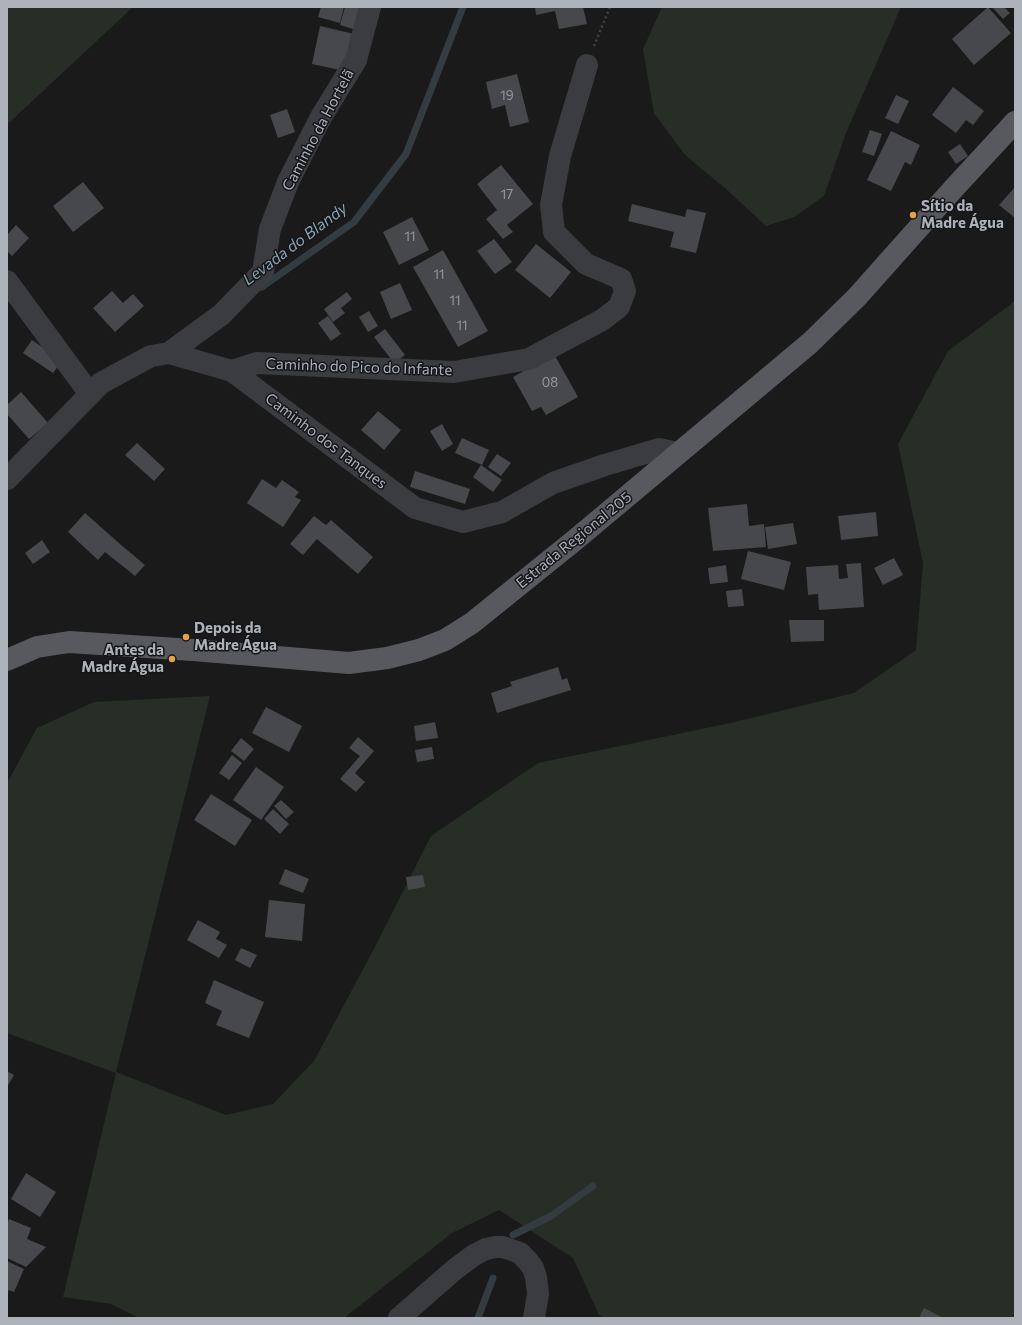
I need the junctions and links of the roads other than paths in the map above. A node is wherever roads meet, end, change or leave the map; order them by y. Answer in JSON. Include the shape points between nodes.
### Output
{"nodes":[{"id":1,"x":370,"y":7,"type":"edge"},
{"id":2,"x":587,"y":65,"type":"road end"},
{"id":3,"x":1015,"y":122,"type":"edge"},
{"id":4,"x":7,"y":281,"type":"edge"},
{"id":5,"x":169,"y":353,"type":"junction"},
{"id":6,"x":232,"y":371,"type":"junction"},
{"id":7,"x":90,"y":394,"type":"junction"},
{"id":8,"x":678,"y":454,"type":"junction"},
{"id":9,"x":7,"y":479,"type":"edge"},
{"id":10,"x":7,"y":660,"type":"edge"},
{"id":11,"x":399,"y":1318,"type":"edge"},
{"id":12,"x":534,"y":1318,"type":"edge"}],
"edges":[{"from":1,"to":5,"type":"street","name":"Caminho da Hortelã","via":[[356,60],[288,182],[270,229],[263,272],[221,315]]},
{"from":2,"to":6,"type":"street","name":"Caminho do Pico do Infante","via":[[559,163],[551,205],[554,232],[586,264],[621,279],[625,291],[619,307],[602,320],[529,359],[454,372],[257,363]]},
{"from":3,"to":8,"type":"main road","name":"Estrada Regional 205","via":[[857,297],[810,343]]},
{"from":4,"to":7,"type":"street"},
{"from":5,"to":6,"type":"street","name":"Caminho dos Tanques"},
{"from":5,"to":7,"type":"street","name":"Caminho dos Tanques","via":[[151,356],[101,383]]},
{"from":6,"to":8,"type":"street","name":"Caminho dos Tanques","via":[[415,508],[463,522],[502,512],[553,483],[605,465],[659,449]]},
{"from":7,"to":9,"type":"street","name":"Caminho dos Tanques"},
{"from":8,"to":10,"type":"main road","name":"Estrada Regional 205","via":[[472,623],[445,640],[419,650],[349,663],[69,642],[37,647]]},
{"from":11,"to":12,"type":"street","via":[[474,1255],[486,1249],[503,1247],[520,1253],[533,1268],[538,1294]]}]}
